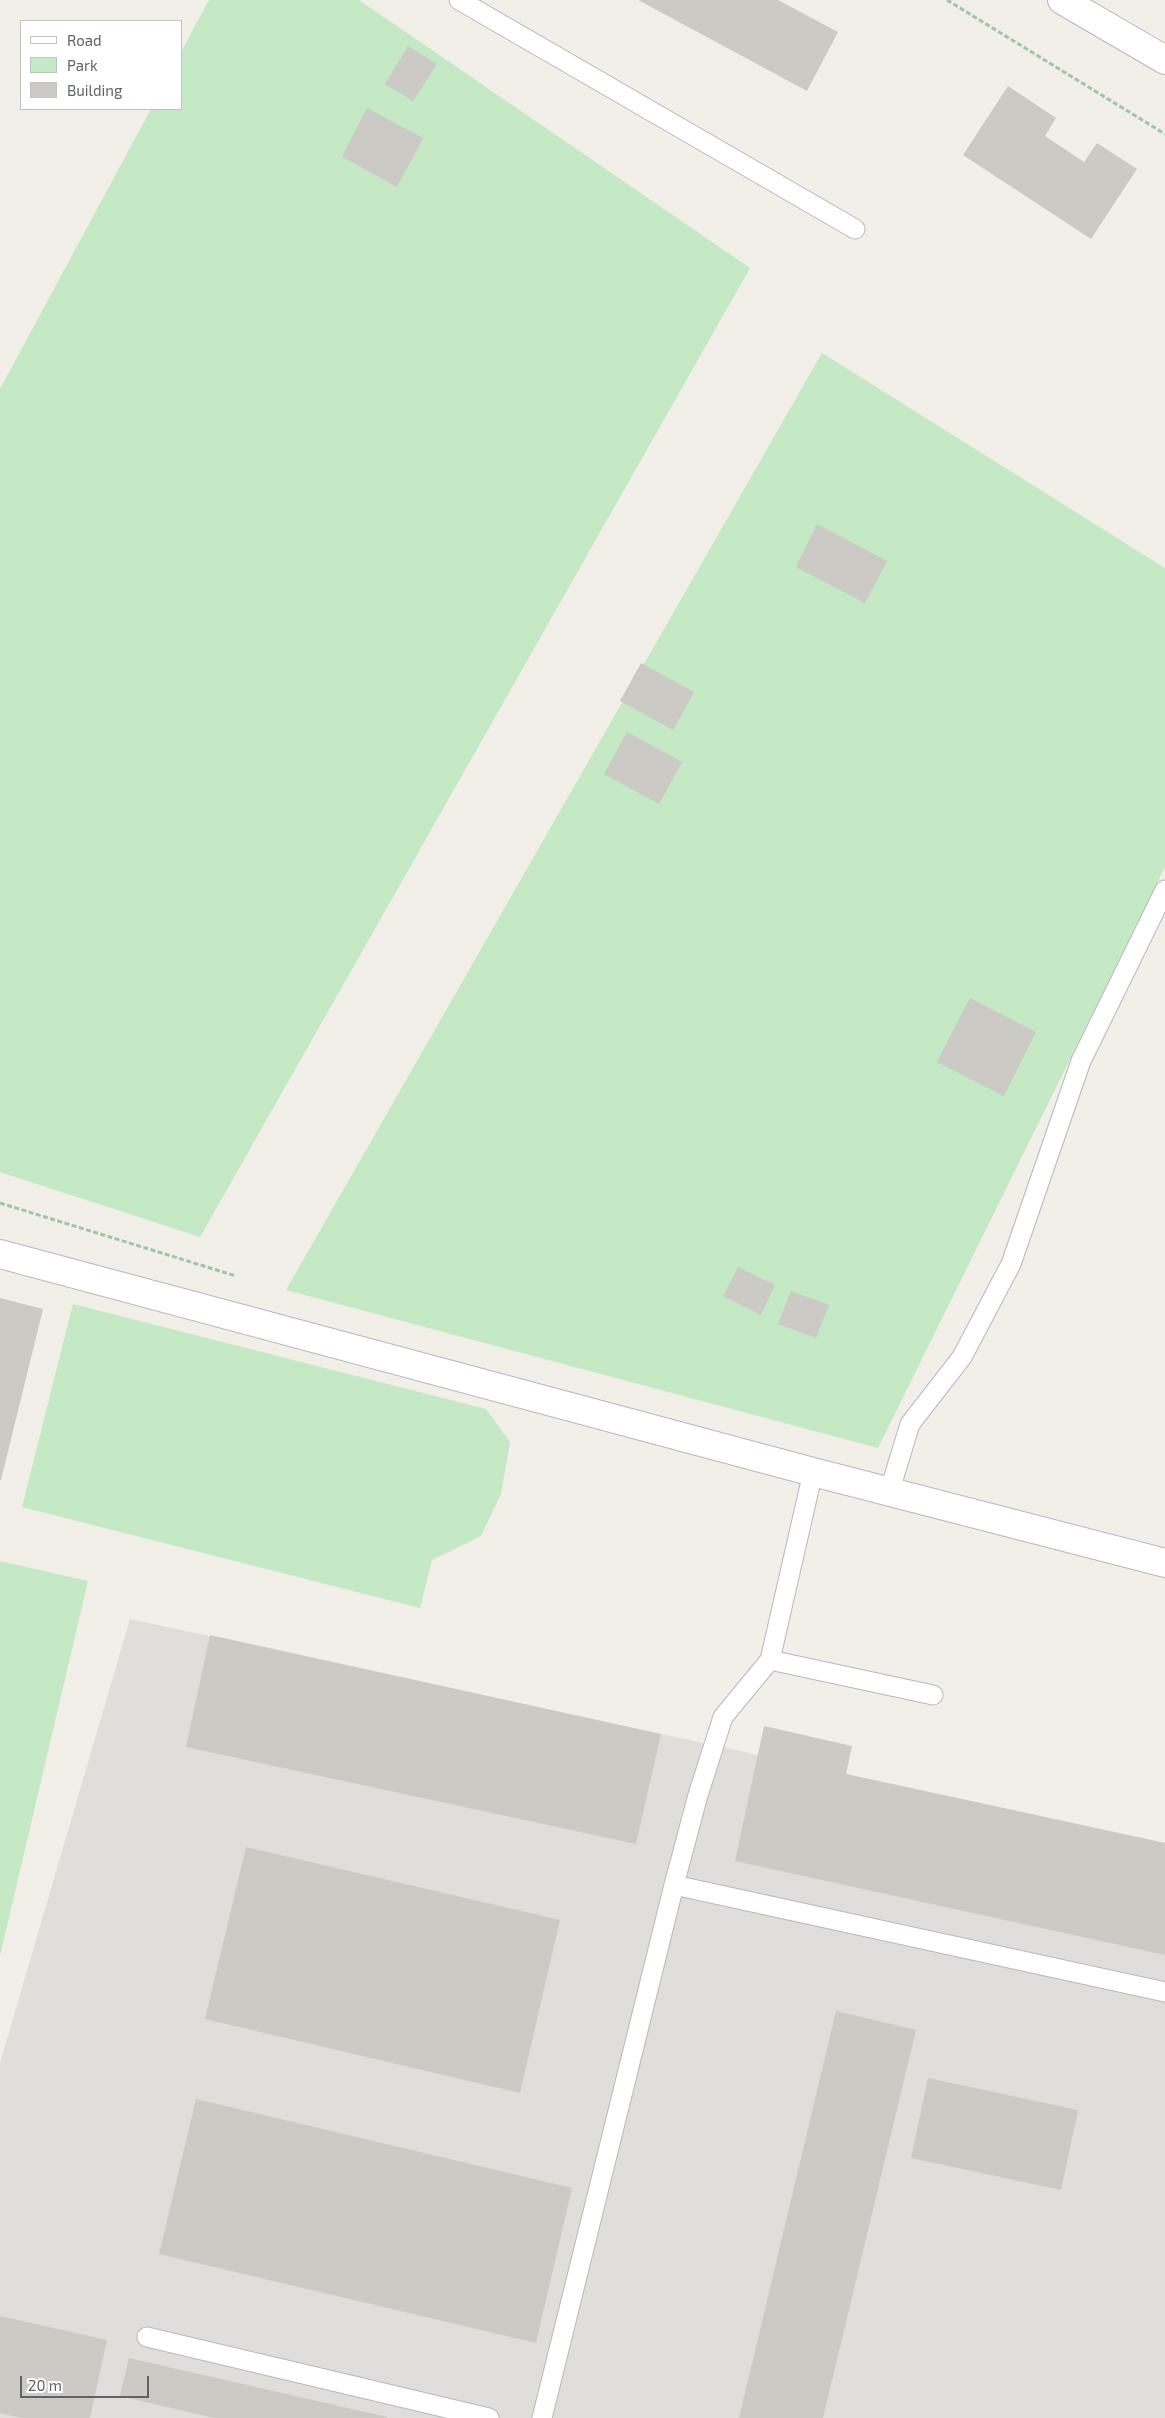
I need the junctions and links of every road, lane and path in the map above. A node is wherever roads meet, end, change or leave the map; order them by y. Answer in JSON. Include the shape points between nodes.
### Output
{"nodes":[{"id":1,"x":459,"y":0,"type":"edge"},
{"id":2,"x":947,"y":0,"type":"edge"},
{"id":3,"x":1062,"y":0,"type":"edge"},
{"id":4,"x":1165,"y":60,"type":"edge"},
{"id":5,"x":1165,"y":134,"type":"edge"},
{"id":6,"x":855,"y":229,"type":"dead end"},
{"id":7,"x":1165,"y":890,"type":"edge"},
{"id":8,"x":0,"y":1203,"type":"edge"},
{"id":9,"x":0,"y":1254,"type":"edge"},
{"id":10,"x":238,"y":1277,"type":"dead end"},
{"id":11,"x":813,"y":1472,"type":"junction"},
{"id":12,"x":889,"y":1492,"type":"junction"},
{"id":13,"x":1165,"y":1563,"type":"edge"},
{"id":14,"x":770,"y":1660,"type":"junction"},
{"id":15,"x":933,"y":1695,"type":"dead end"},
{"id":16,"x":674,"y":1885,"type":"junction"},
{"id":17,"x":1165,"y":1992,"type":"edge"},
{"id":18,"x":147,"y":2337,"type":"dead end"},
{"id":19,"x":489,"y":2418,"type":"edge"},
{"id":20,"x":542,"y":2418,"type":"edge"}],
"edges":[{"from":1,"to":6,"type":"lane"},
{"from":2,"to":5,"type":"path"},
{"from":3,"to":4,"type":"street"},
{"from":7,"to":12,"type":"lane","via":[[1081,1061],[1011,1264],[962,1357],[910,1424]]},
{"from":8,"to":10,"type":"path"},
{"from":9,"to":11,"type":"street"},
{"from":11,"to":12,"type":"street"},
{"from":11,"to":14,"type":"lane"},
{"from":12,"to":13,"type":"street"},
{"from":14,"to":15,"type":"lane"},
{"from":14,"to":16,"type":"lane","via":[[723,1717]]},
{"from":16,"to":17,"type":"lane"},
{"from":16,"to":20,"type":"lane"},
{"from":18,"to":19,"type":"lane"}]}
